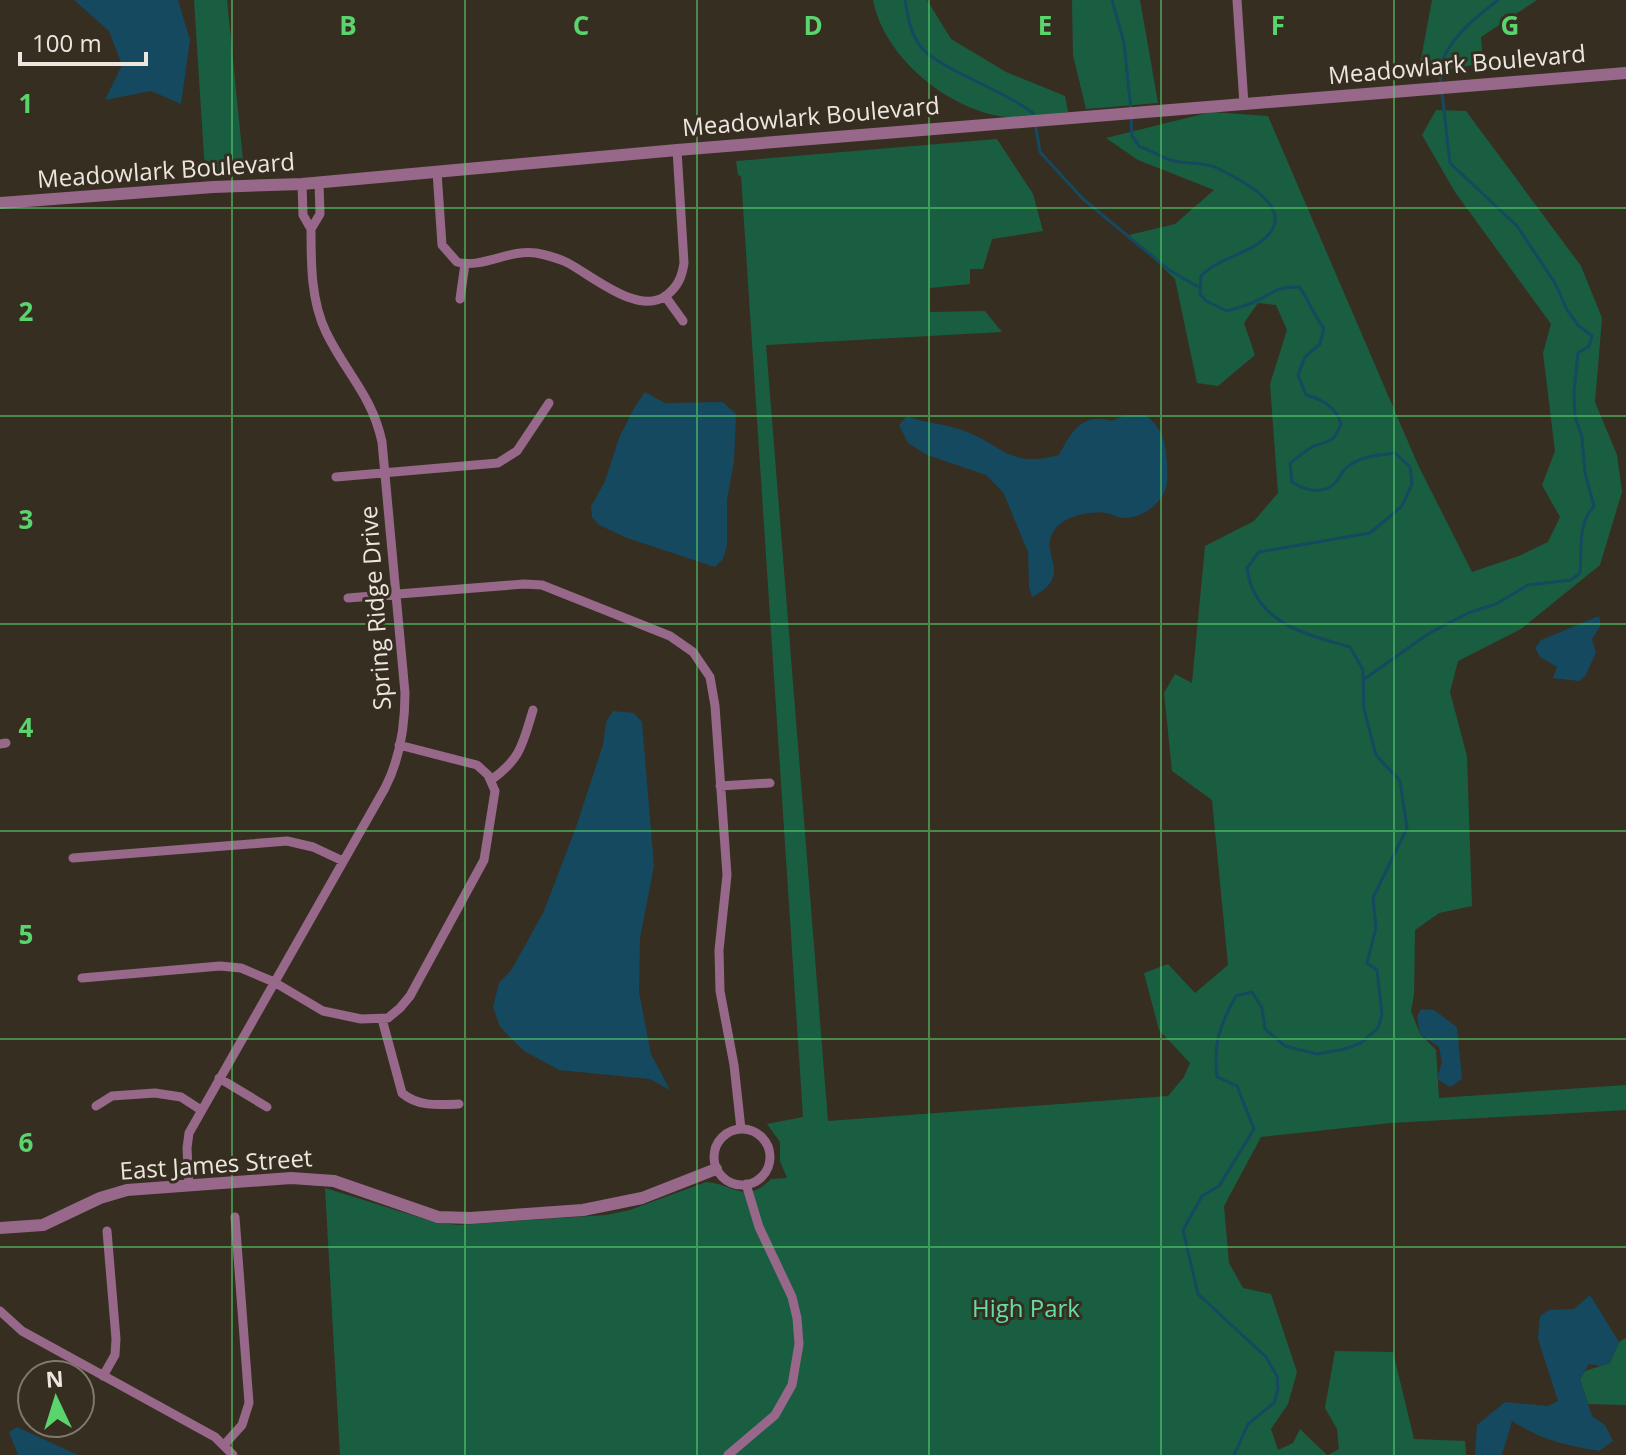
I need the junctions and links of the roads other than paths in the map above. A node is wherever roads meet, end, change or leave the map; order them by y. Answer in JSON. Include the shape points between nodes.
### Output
{"nodes":[{"id":1,"x":1237,"y":0,"type":"edge"},
{"id":2,"x":1626,"y":73,"type":"edge"},
{"id":3,"x":1244,"y":104,"type":"junction"},
{"id":4,"x":677,"y":150,"type":"junction"},
{"id":5,"x":437,"y":172,"type":"junction"},
{"id":6,"x":319,"y":183,"type":"junction"},
{"id":7,"x":302,"y":184,"type":"junction"},
{"id":8,"x":0,"y":203,"type":"edge"},
{"id":9,"x":311,"y":229,"type":"junction"},
{"id":10,"x":465,"y":264,"type":"junction"},
{"id":11,"x":665,"y":296,"type":"junction"},
{"id":12,"x":460,"y":299,"type":"dead end"},
{"id":13,"x":683,"y":321,"type":"dead end"},
{"id":14,"x":549,"y":403,"type":"dead end"},
{"id":15,"x":386,"y":473,"type":"junction"},
{"id":16,"x":336,"y":477,"type":"dead end"},
{"id":17,"x":397,"y":594,"type":"junction"},
{"id":18,"x":348,"y":598,"type":"dead end"},
{"id":19,"x":533,"y":710,"type":"dead end"},
{"id":20,"x":399,"y":745,"type":"junction"},
{"id":21,"x":491,"y":780,"type":"junction"},
{"id":22,"x":770,"y":783,"type":"dead end"},
{"id":23,"x":720,"y":786,"type":"junction"},
{"id":24,"x":73,"y":858,"type":"dead end"},
{"id":25,"x":343,"y":861,"type":"junction"},
{"id":26,"x":82,"y":978,"type":"dead end"},
{"id":27,"x":274,"y":982,"type":"junction"},
{"id":28,"x":382,"y":1019,"type":"junction"},
{"id":29,"x":219,"y":1078,"type":"junction"},
{"id":30,"x":459,"y":1104,"type":"dead end"},
{"id":31,"x":96,"y":1106,"type":"dead end"},
{"id":32,"x":267,"y":1107,"type":"dead end"},
{"id":33,"x":201,"y":1110,"type":"junction"},
{"id":34,"x":741,"y":1129,"type":"junction"},
{"id":35,"x":716,"y":1169,"type":"junction"},
{"id":36,"x":746,"y":1184,"type":"junction"},
{"id":37,"x":189,"y":1185,"type":"junction"},
{"id":38,"x":235,"y":1217,"type":"dead end"},
{"id":39,"x":0,"y":1228,"type":"edge"},
{"id":40,"x":107,"y":1231,"type":"dead end"},
{"id":41,"x":0,"y":1311,"type":"edge"},
{"id":42,"x":103,"y":1376,"type":"junction"},
{"id":43,"x":224,"y":1445,"type":"junction"},
{"id":44,"x":233,"y":1455,"type":"edge"},
{"id":45,"x":728,"y":1455,"type":"edge"}],
"edges":[{"from":1,"to":3,"type":"street"},
{"from":2,"to":3,"type":"street","name":"Meadowlark Boulevard"},
{"from":3,"to":4,"type":"street","name":"Meadowlark Boulevard"},
{"from":4,"to":5,"type":"street","name":"Meadowlark Boulevard"},
{"from":4,"to":11,"type":"street","via":[[684,263],[678,282]]},
{"from":5,"to":6,"type":"street","name":"Meadowlark Boulevard"},
{"from":5,"to":10,"type":"street","via":[[442,245]]},
{"from":6,"to":7,"type":"street","name":"Meadowlark Boulevard"},
{"from":6,"to":9,"type":"street","name":"Spring Ridge Drive","via":[[320,214]]},
{"from":7,"to":8,"type":"street","name":"Meadowlark Boulevard"},
{"from":7,"to":9,"type":"street","name":"Spring Ridge Drive","via":[[303,215]]},
{"from":9,"to":15,"type":"street","name":"Spring Ridge Drive","via":[[318,313],[371,407]]},
{"from":10,"to":11,"type":"street","via":[[538,254],[566,262],[631,299]]},
{"from":10,"to":12,"type":"street"},
{"from":11,"to":13,"type":"street"},
{"from":14,"to":15,"type":"street","via":[[517,451],[498,463]]},
{"from":15,"to":16,"type":"street"},
{"from":15,"to":17,"type":"street","name":"Spring Ridge Drive"},
{"from":17,"to":18,"type":"street"},
{"from":17,"to":20,"type":"street","name":"Spring Ridge Drive","via":[[405,693]]},
{"from":17,"to":23,"type":"street","via":[[542,585],[657,630],[693,652],[710,677]]},
{"from":19,"to":21,"type":"street","via":[[519,754]]},
{"from":20,"to":21,"type":"street","via":[[471,763]]},
{"from":20,"to":25,"type":"street","name":"Spring Ridge Drive","via":[[394,770]]},
{"from":21,"to":28,"type":"street","via":[[494,801],[484,860],[410,996]]},
{"from":22,"to":23,"type":"street"},
{"from":23,"to":34,"type":"street","via":[[727,875],[720,991]]},
{"from":24,"to":25,"type":"street","via":[[287,841]]},
{"from":25,"to":27,"type":"street","name":"Spring Ridge Drive"},
{"from":26,"to":27,"type":"street","via":[[220,966],[241,968]]},
{"from":27,"to":28,"type":"street","via":[[323,1011]]},
{"from":27,"to":29,"type":"street","name":"Spring Ridge Drive"},
{"from":28,"to":30,"type":"street","via":[[402,1093],[418,1103]]},
{"from":29,"to":32,"type":"street"},
{"from":29,"to":33,"type":"street","name":"Spring Ridge Drive"},
{"from":31,"to":33,"type":"street","via":[[112,1096],[155,1093],[181,1097]]},
{"from":33,"to":37,"type":"street","name":"Spring Ridge Drive","via":[[189,1133]]},
{"from":34,"to":35,"type":"street","via":[[719,1143]]},
{"from":34,"to":36,"type":"street","via":[[764,1139],[771,1160],[760,1178]]},
{"from":35,"to":36,"type":"street","via":[[730,1183]]},
{"from":35,"to":37,"type":"street","name":"East James Street","via":[[603,1208],[470,1218],[438,1217],[319,1178]]},
{"from":36,"to":45,"type":"street","via":[[759,1227],[792,1297],[799,1344],[792,1385],[780,1407]]},
{"from":37,"to":39,"type":"street","name":"East James Street","via":[[113,1193],[53,1222]]},
{"from":38,"to":43,"type":"street","via":[[249,1403],[242,1425]]},
{"from":40,"to":42,"type":"street","via":[[116,1339],[115,1355]]},
{"from":41,"to":42,"type":"street","via":[[22,1331]]},
{"from":42,"to":43,"type":"street"},
{"from":43,"to":44,"type":"street"}]}
